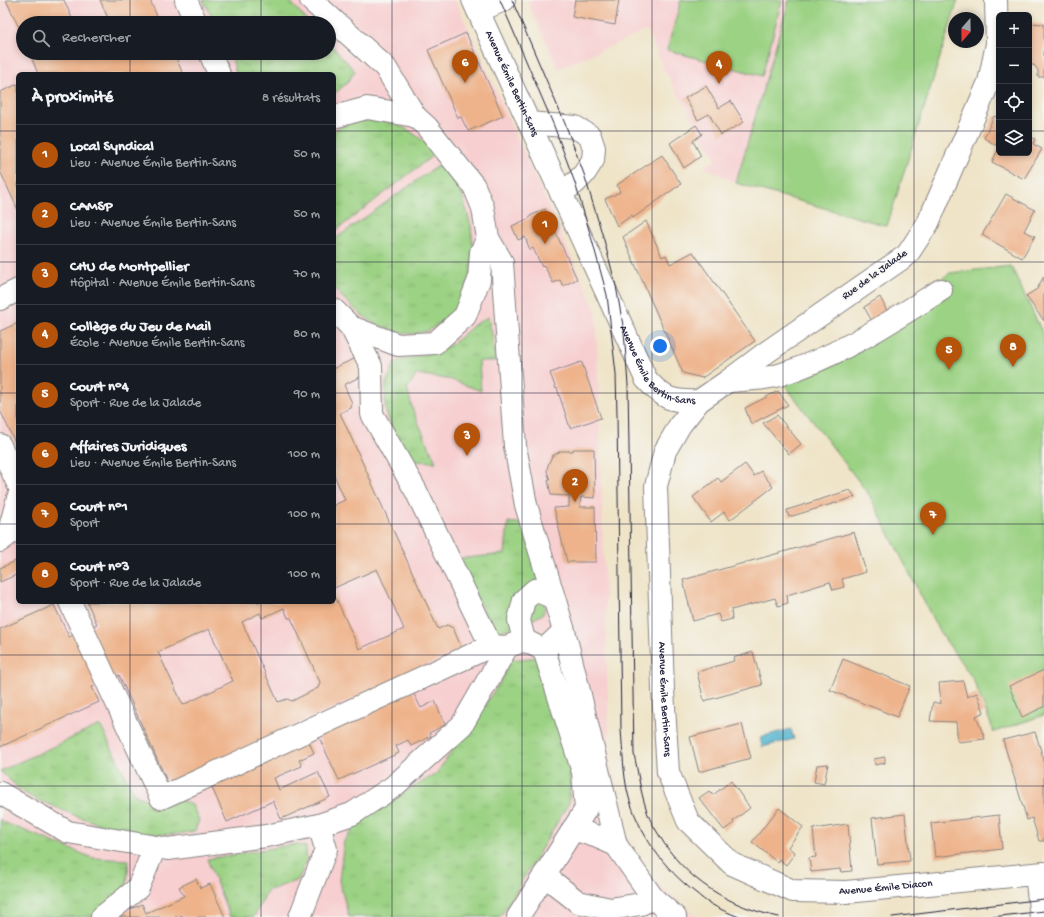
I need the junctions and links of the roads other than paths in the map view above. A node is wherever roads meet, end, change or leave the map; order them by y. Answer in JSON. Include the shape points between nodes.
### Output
{"nodes":[{"id":1,"x":186,"y":0,"type":"edge"},
{"id":2,"x":311,"y":0,"type":"edge"},
{"id":3,"x":504,"y":0,"type":"edge"},
{"id":4,"x":996,"y":0,"type":"edge"},
{"id":5,"x":476,"y":6,"type":"edge"},
{"id":6,"x":193,"y":16,"type":"edge"},
{"id":7,"x":329,"y":16,"type":"edge"},
{"id":8,"x":336,"y":22,"type":"edge"},
{"id":9,"x":213,"y":60,"type":"edge"},
{"id":10,"x":218,"y":72,"type":"edge"},
{"id":11,"x":336,"y":116,"type":"edge"},
{"id":12,"x":415,"y":116,"type":"junction"},
{"id":13,"x":530,"y":124,"type":"junction"},
{"id":14,"x":561,"y":192,"type":"junction"},
{"id":15,"x":488,"y":238,"type":"junction"},
{"id":16,"x":941,"y":290,"type":"dead end"},
{"id":17,"x":16,"y":291,"type":"edge"},
{"id":18,"x":0,"y":299,"type":"edge"},
{"id":19,"x":336,"y":312,"type":"edge"},
{"id":20,"x":351,"y":327,"type":"junction"},
{"id":21,"x":728,"y":381,"type":"junction"},
{"id":22,"x":699,"y":401,"type":"junction"},
{"id":23,"x":0,"y":445,"type":"edge"},
{"id":24,"x":16,"y":480,"type":"edge"},
{"id":25,"x":16,"y":507,"type":"edge"},
{"id":26,"x":9,"y":537,"type":"edge"},
{"id":27,"x":554,"y":598,"type":"junction"},
{"id":28,"x":71,"y":604,"type":"edge"},
{"id":29,"x":564,"y":631,"type":"junction"},
{"id":30,"x":508,"y":644,"type":"junction"},
{"id":31,"x":544,"y":650,"type":"junction"},
{"id":32,"x":0,"y":792,"type":"edge"},
{"id":33,"x":319,"y":824,"type":"junction"},
{"id":34,"x":573,"y":829,"type":"junction"},
{"id":35,"x":616,"y":845,"type":"junction"},
{"id":36,"x":155,"y":846,"type":"junction"},
{"id":37,"x":732,"y":864,"type":"joint"},
{"id":38,"x":1040,"y":874,"type":"edge"},
{"id":39,"x":544,"y":875,"type":"junction"},
{"id":40,"x":645,"y":906,"type":"edge"},
{"id":41,"x":523,"y":914,"type":"edge"},
{"id":42,"x":102,"y":917,"type":"edge"},
{"id":43,"x":300,"y":917,"type":"edge"},
{"id":44,"x":676,"y":917,"type":"edge"},
{"id":45,"x":1041,"y":917,"type":"edge"}],
"edges":[{"from":1,"to":6,"type":"street"},
{"from":2,"to":7,"type":"street"},
{"from":3,"to":5,"type":"street"},
{"from":4,"to":21,"type":"street","name":"Rue de la Jalade","via":[[997,44],[989,82],[928,223],[907,255]]},
{"from":5,"to":13,"type":"street","name":"Avenue Émile Bertin-Sans"},
{"from":8,"to":12,"type":"street","via":[[385,66]]},
{"from":9,"to":10,"type":"street"},
{"from":11,"to":12,"type":"street","via":[[367,108]]},
{"from":12,"to":15,"type":"street","via":[[427,127],[474,186],[484,208]]},
{"from":13,"to":14,"type":"street","name":"Avenue Émile Bertin-Sans"},
{"from":13,"to":14,"type":"street","via":[[575,127],[590,136],[594,148],[593,160],[584,174]]},
{"from":14,"to":22,"type":"street","name":"Avenue Émile Bertin-Sans","via":[[646,379],[658,393],[672,399],[681,402]]},
{"from":15,"to":20,"type":"street","via":[[480,252],[479,280],[465,316],[435,343],[398,345]]},
{"from":15,"to":27,"type":"street","via":[[502,262],[515,446],[526,505]]},
{"from":16,"to":21,"type":"street","via":[[882,327],[807,365],[778,375]]},
{"from":17,"to":18,"type":"street"},
{"from":19,"to":20,"type":"street"},
{"from":20,"to":30,"type":"street","via":[[371,366],[372,414]]},
{"from":21,"to":22,"type":"street","name":"Rue de la Jalade"},
{"from":22,"to":37,"type":"street","name":"Avenue Émile Bertin-Sans","via":[[680,425],[665,451],[656,486],[668,772],[688,821]]},
{"from":23,"to":24,"type":"street"},
{"from":25,"to":26,"type":"street"},
{"from":27,"to":29,"type":"street"},
{"from":27,"to":30,"type":"street","via":[[535,590],[524,600],[519,620]]},
{"from":28,"to":30,"type":"street","via":[[161,798]]},
{"from":29,"to":31,"type":"street"},
{"from":29,"to":35,"type":"street"},
{"from":30,"to":31,"type":"street"},
{"from":30,"to":33,"type":"street","via":[[462,726],[393,787],[352,814]]},
{"from":31,"to":34,"type":"street","via":[[583,772],[586,809]]},
{"from":32,"to":36,"type":"street","via":[[68,832]]},
{"from":33,"to":36,"type":"street","via":[[266,836],[168,849]]},
{"from":33,"to":43,"type":"street","via":[[326,849]]},
{"from":34,"to":35,"type":"street"},
{"from":34,"to":39,"type":"street"},
{"from":35,"to":40,"type":"street"},
{"from":36,"to":42,"type":"street","via":[[138,888]]},
{"from":37,"to":38,"type":"street","name":"Avenue Émile Diacon","via":[[793,891],[846,892]]},
{"from":38,"to":45,"type":"street"},
{"from":39,"to":40,"type":"street","via":[[578,902],[610,909]]},
{"from":39,"to":41,"type":"street"},
{"from":40,"to":44,"type":"street"}]}
